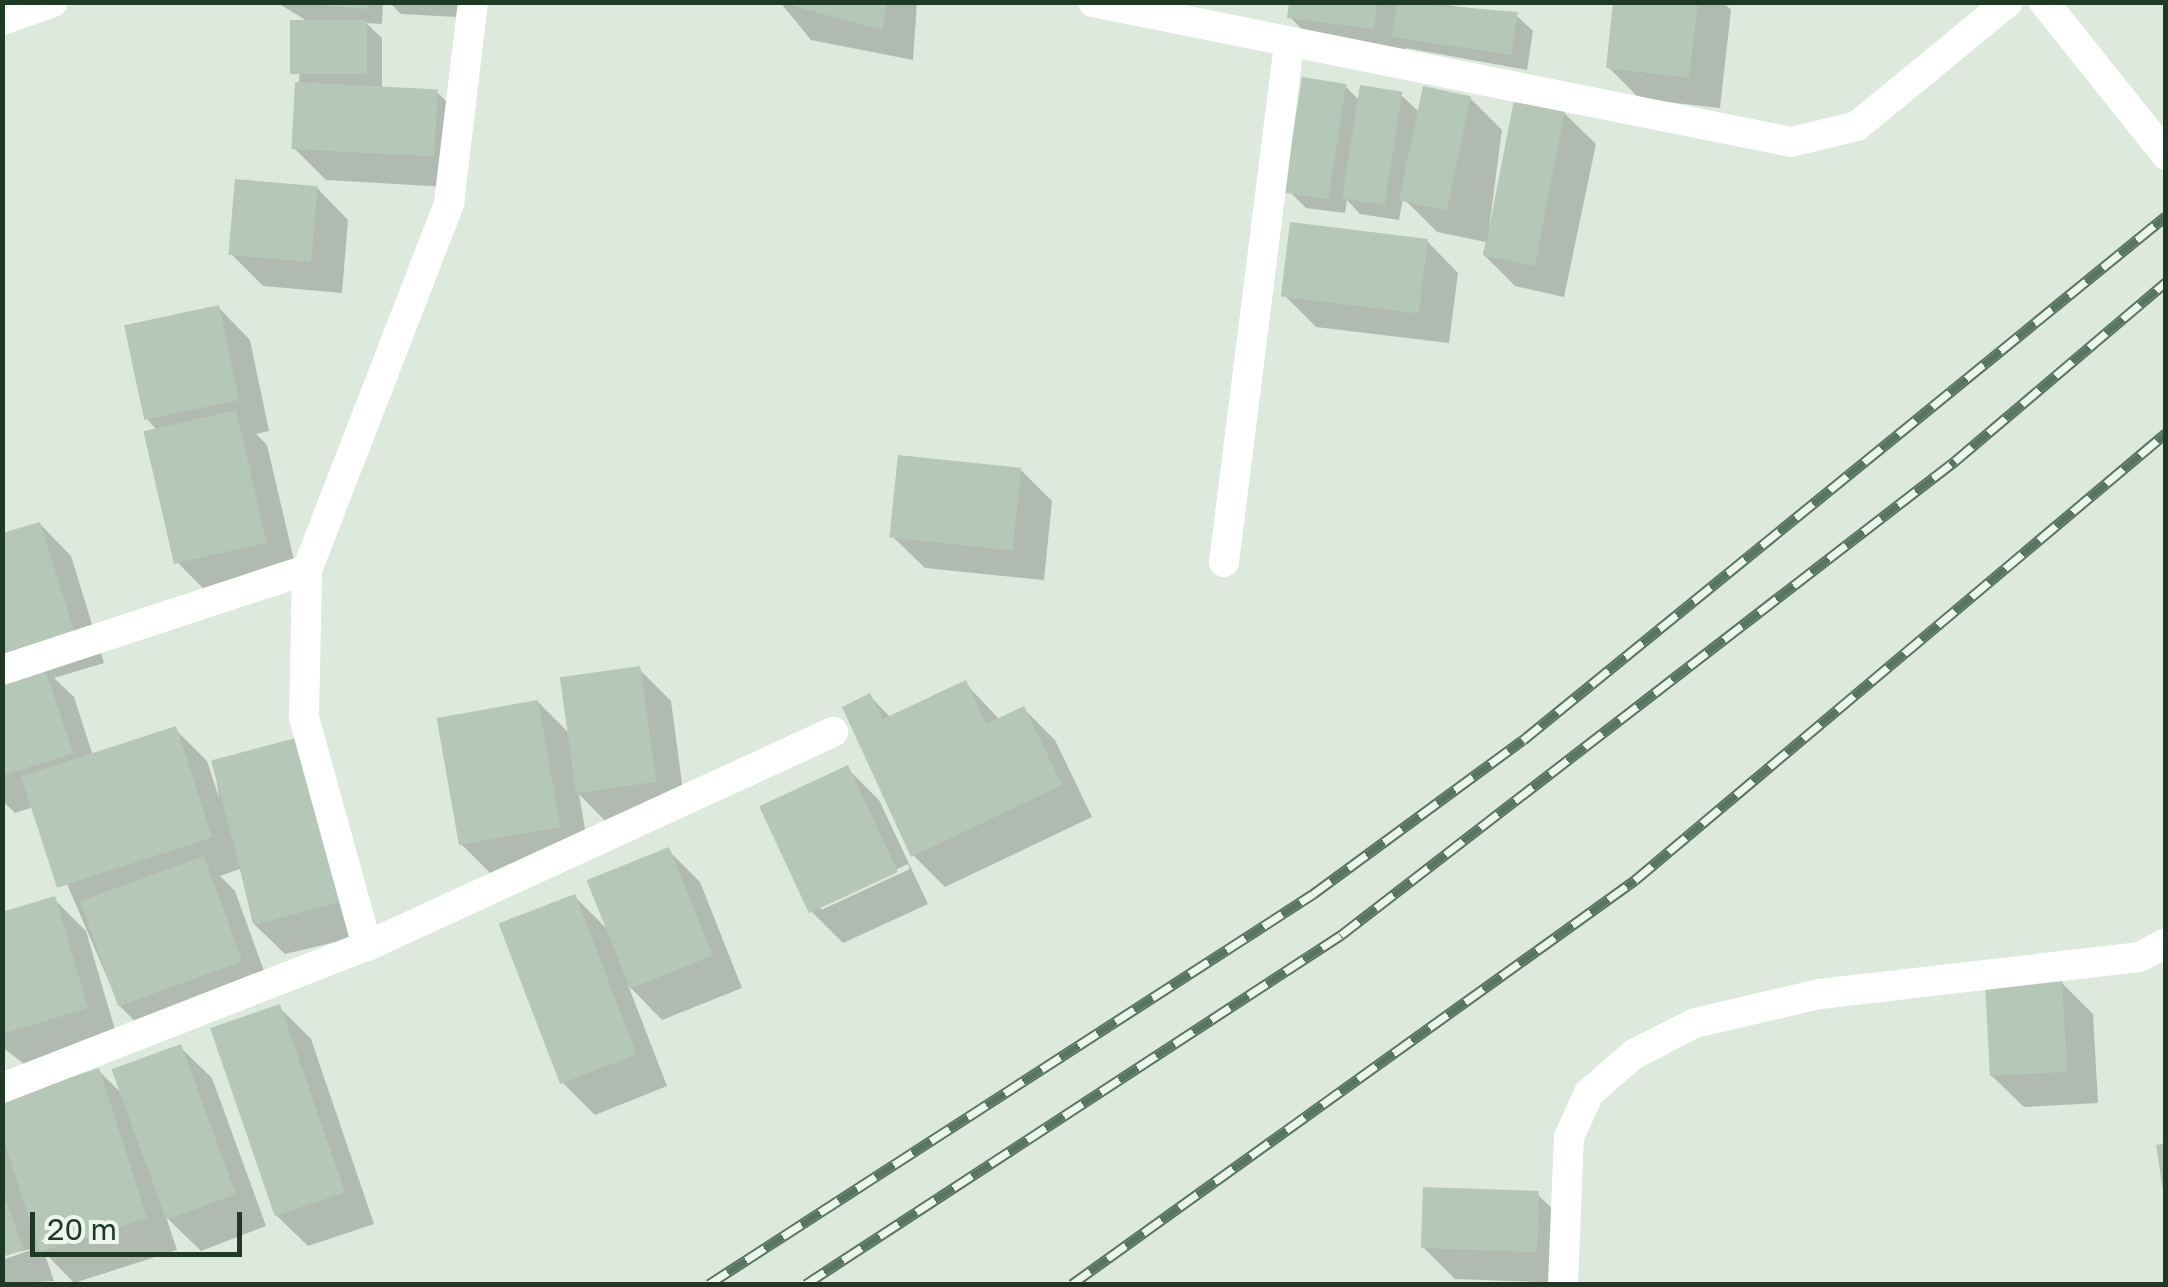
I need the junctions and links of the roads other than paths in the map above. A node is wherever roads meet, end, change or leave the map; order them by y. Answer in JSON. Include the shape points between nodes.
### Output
{"nodes":[{"id":1,"x":54,"y":2,"type":"edge"},
{"id":2,"x":474,"y":2,"type":"edge"},
{"id":3,"x":2008,"y":2,"type":"edge"},
{"id":4,"x":2044,"y":2,"type":"edge"},
{"id":5,"x":1105,"y":4,"type":"edge"},
{"id":6,"x":2,"y":20,"type":"edge"},
{"id":7,"x":1289,"y":44,"type":"junction"},
{"id":8,"x":2166,"y":155,"type":"edge"},
{"id":9,"x":1224,"y":562,"type":"dead end"},
{"id":10,"x":306,"y":570,"type":"junction"},
{"id":11,"x":2,"y":670,"type":"edge"},
{"id":12,"x":833,"y":732,"type":"dead end"},
{"id":13,"x":2166,"y":944,"type":"edge"},
{"id":14,"x":367,"y":946,"type":"junction"},
{"id":15,"x":2,"y":1088,"type":"edge"},
{"id":16,"x":1563,"y":1284,"type":"edge"}],
"edges":[{"from":1,"to":6,"type":"street"},
{"from":2,"to":10,"type":"street","via":[[450,203]]},
{"from":3,"to":7,"type":"street","via":[[1857,126],[1791,142]]},
{"from":4,"to":8,"type":"street"},
{"from":5,"to":7,"type":"street"},
{"from":7,"to":9,"type":"street"},
{"from":10,"to":11,"type":"street"},
{"from":10,"to":14,"type":"street","via":[[304,717]]},
{"from":12,"to":14,"type":"street"},
{"from":13,"to":16,"type":"street","via":[[2139,957],[1820,994],[1695,1024],[1634,1054],[1589,1092],[1568,1137]]},
{"from":14,"to":15,"type":"street"}]}
